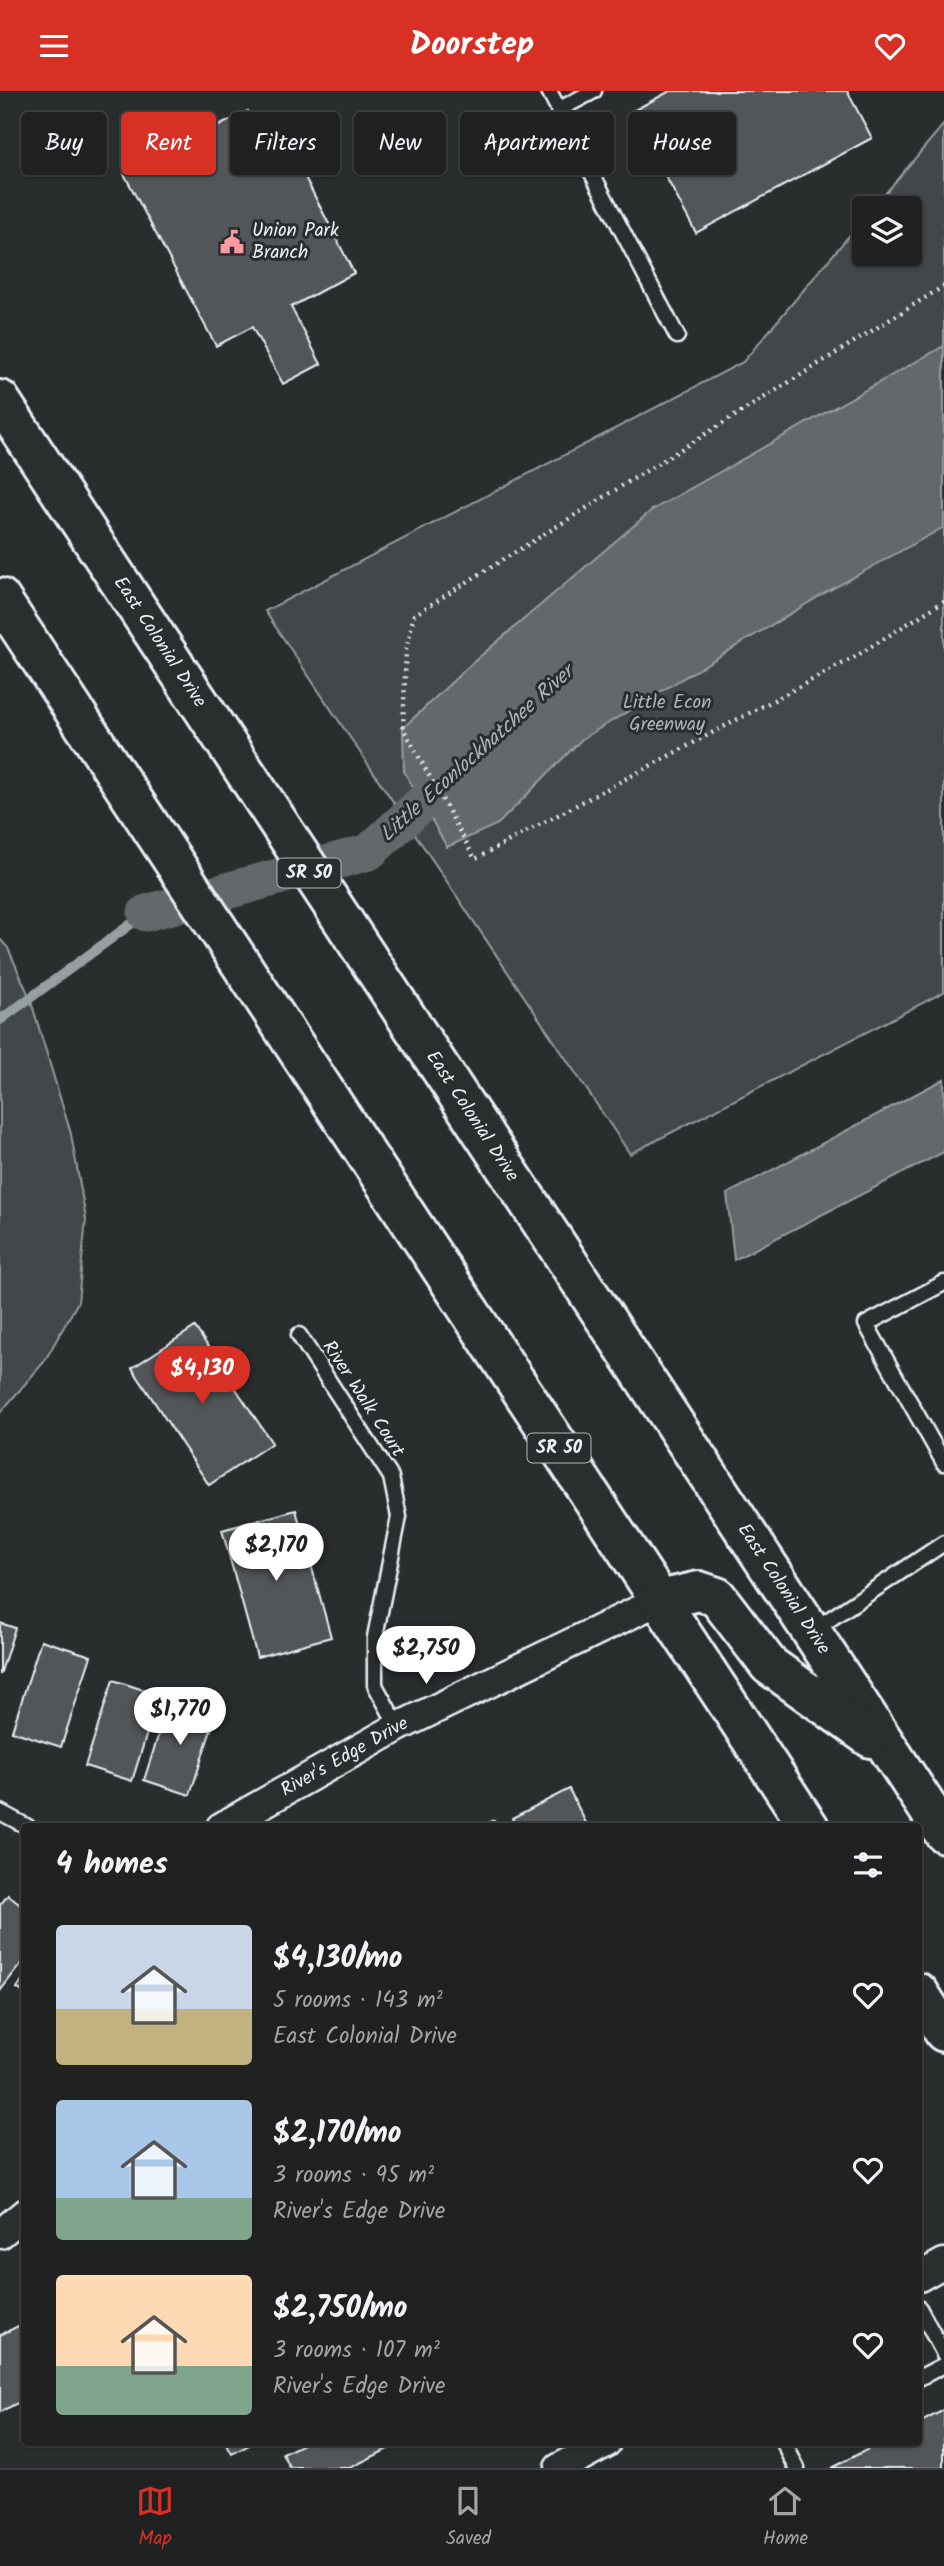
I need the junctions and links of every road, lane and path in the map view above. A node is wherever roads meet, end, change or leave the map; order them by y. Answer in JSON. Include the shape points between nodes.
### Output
{"nodes":[{"id":1,"x":548,"y":91,"type":"edge"},
{"id":2,"x":594,"y":91,"type":"edge"},
{"id":3,"x":558,"y":110,"type":"junction"},
{"id":4,"x":944,"y":286,"type":"edge"},
{"id":5,"x":677,"y":336,"type":"dead end"},
{"id":6,"x":0,"y":400,"type":"edge"},
{"id":7,"x":0,"y":598,"type":"edge"},
{"id":8,"x":944,"y":601,"type":"edge"},
{"id":9,"x":944,"y":1283,"type":"edge"},
{"id":10,"x":299,"y":1335,"type":"dead end"},
{"id":11,"x":944,"y":1463,"type":"edge"},
{"id":12,"x":944,"y":1543,"type":"edge"},
{"id":13,"x":660,"y":1600,"type":"junction"},
{"id":14,"x":811,"y":1632,"type":"junction"},
{"id":15,"x":398,"y":1727,"type":"junction"},
{"id":16,"x":892,"y":1754,"type":"junction"},
{"id":17,"x":0,"y":1812,"type":"edge"},
{"id":18,"x":938,"y":1812,"type":"edge"},
{"id":19,"x":21,"y":1823,"type":"edge"},
{"id":20,"x":228,"y":1823,"type":"edge"},
{"id":21,"x":806,"y":1823,"type":"edge"},
{"id":22,"x":21,"y":2216,"type":"edge"},
{"id":23,"x":0,"y":2234,"type":"edge"},
{"id":24,"x":944,"y":2263,"type":"edge"},
{"id":25,"x":922,"y":2275,"type":"edge"},
{"id":26,"x":922,"y":2314,"type":"edge"},
{"id":27,"x":944,"y":2354,"type":"edge"},
{"id":28,"x":944,"y":2365,"type":"edge"},
{"id":29,"x":922,"y":2376,"type":"edge"},
{"id":30,"x":600,"y":2446,"type":"edge"},
{"id":31,"x":789,"y":2446,"type":"edge"},
{"id":32,"x":559,"y":2468,"type":"edge"},
{"id":33,"x":797,"y":2468,"type":"edge"}],
"edges":[{"from":1,"to":3,"type":"lane"},
{"from":2,"to":3,"type":"lane"},
{"from":3,"to":5,"type":"lane"},
{"from":4,"to":8,"type":"path","via":[[414,615],[406,651],[403,728],[475,859],[853,658]]},
{"from":6,"to":14,"type":"highway","name":"East Colonial Drive","number":"SR 50"},
{"from":7,"to":13,"type":"highway","number":"SR 50"},
{"from":9,"to":11,"type":"lane","via":[[866,1324]]},
{"from":10,"to":15,"type":"lane","name":"River Walk Court","via":[[391,1477],[399,1517],[375,1637],[375,1685]]},
{"from":12,"to":14,"type":"lane"},
{"from":13,"to":15,"type":"street","name":"River's Edge Drive"},
{"from":13,"to":16,"type":"highway","via":[[699,1591],[717,1597],[769,1665]]},
{"from":13,"to":21,"type":"highway","number":"SR 50"},
{"from":14,"to":16,"type":"highway","name":"East Colonial Drive","number":"SR 50"},
{"from":15,"to":20,"type":"street","name":"River's Edge Drive"},
{"from":16,"to":18,"type":"highway","name":"East Colonial Drive","number":"SR 50"},
{"from":17,"to":19,"type":"lane"},
{"from":22,"to":23,"type":"street"},
{"from":24,"to":25,"type":"street"},
{"from":26,"to":27,"type":"lane"},
{"from":28,"to":29,"type":"lane"},
{"from":30,"to":32,"type":"street"},
{"from":31,"to":33,"type":"lane"}]}
